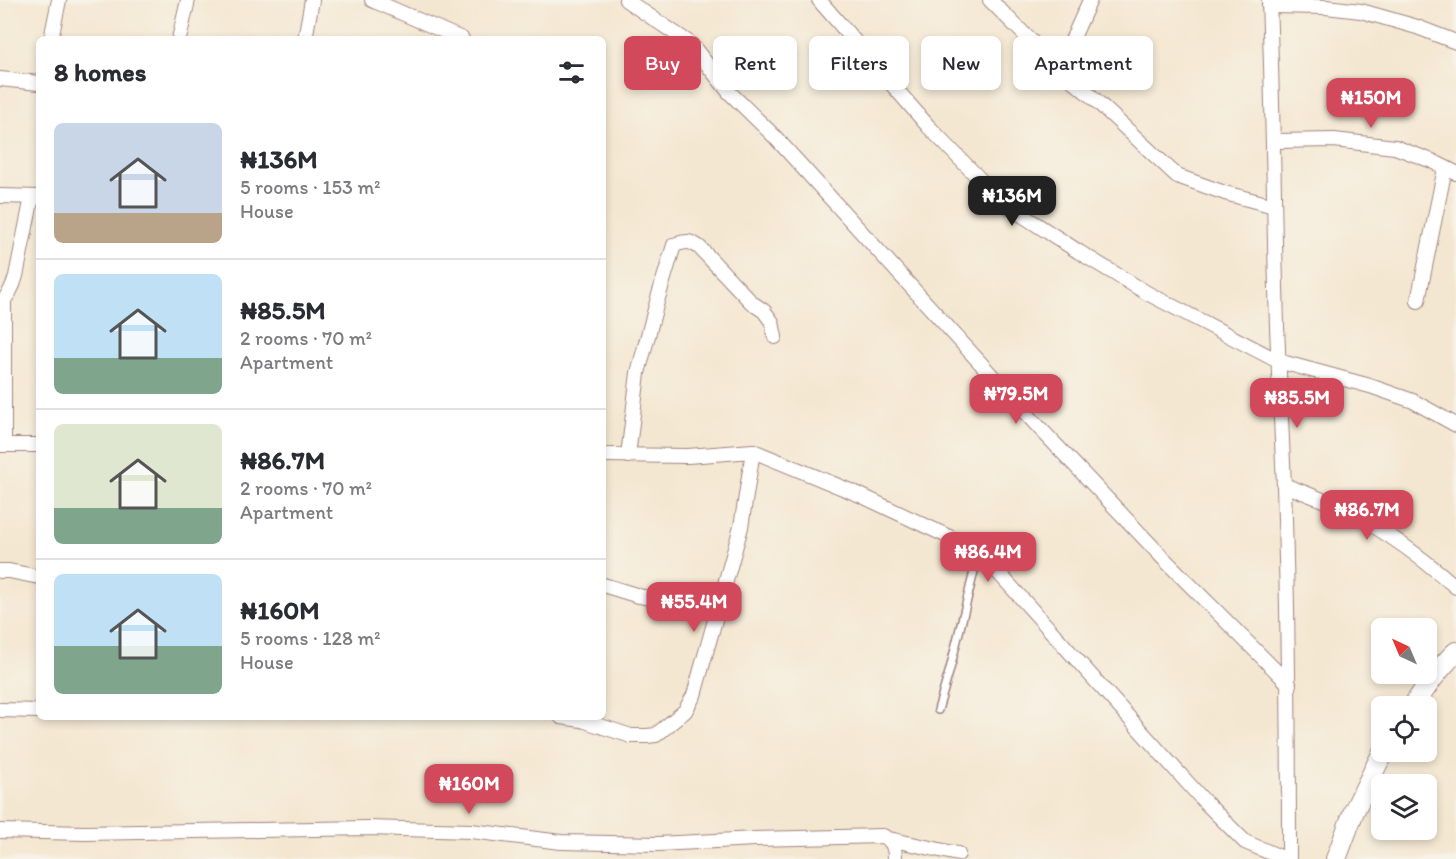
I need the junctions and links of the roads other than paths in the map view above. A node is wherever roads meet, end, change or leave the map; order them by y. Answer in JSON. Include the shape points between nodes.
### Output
{"nodes":[{"id":1,"x":59,"y":0,"type":"edge"},
{"id":2,"x":188,"y":0,"type":"edge"},
{"id":3,"x":312,"y":0,"type":"edge"},
{"id":4,"x":372,"y":0,"type":"edge"},
{"id":5,"x":626,"y":0,"type":"edge"},
{"id":6,"x":819,"y":0,"type":"edge"},
{"id":7,"x":990,"y":0,"type":"edge"},
{"id":8,"x":1090,"y":0,"type":"edge"},
{"id":9,"x":1269,"y":3,"type":"edge"},
{"id":10,"x":52,"y":36,"type":"edge"},
{"id":11,"x":181,"y":36,"type":"edge"},
{"id":12,"x":306,"y":36,"type":"edge"},
{"id":13,"x":455,"y":36,"type":"edge"},
{"id":14,"x":1026,"y":36,"type":"edge"},
{"id":15,"x":1074,"y":36,"type":"edge"},
{"id":16,"x":1456,"y":42,"type":"edge"},
{"id":17,"x":0,"y":79,"type":"edge"},
{"id":18,"x":36,"y":83,"type":"edge"},
{"id":19,"x":1084,"y":90,"type":"edge"},
{"id":20,"x":1274,"y":141,"type":"junction"},
{"id":21,"x":1451,"y":171,"type":"edge"},
{"id":22,"x":0,"y":196,"type":"edge"},
{"id":23,"x":35,"y":197,"type":"edge"},
{"id":24,"x":1274,"y":206,"type":"junction"},
{"id":25,"x":1418,"y":301,"type":"dead end"},
{"id":26,"x":2,"y":302,"type":"edge"},
{"id":27,"x":775,"y":337,"type":"dead end"},
{"id":28,"x":1278,"y":361,"type":"junction"},
{"id":29,"x":1456,"y":425,"type":"edge"},
{"id":30,"x":2,"y":445,"type":"edge"},
{"id":31,"x":36,"y":445,"type":"edge"},
{"id":32,"x":753,"y":451,"type":"junction"},
{"id":33,"x":606,"y":455,"type":"edge"},
{"id":34,"x":628,"y":456,"type":"junction"},
{"id":35,"x":1284,"y":485,"type":"junction"},
{"id":36,"x":979,"y":550,"type":"junction"},
{"id":37,"x":0,"y":571,"type":"edge"},
{"id":38,"x":36,"y":576,"type":"edge"},
{"id":39,"x":606,"y":586,"type":"edge"},
{"id":40,"x":1456,"y":588,"type":"edge"},
{"id":41,"x":717,"y":612,"type":"junction"},
{"id":42,"x":1456,"y":652,"type":"edge"},
{"id":43,"x":1456,"y":667,"type":"edge"},
{"id":44,"x":1288,"y":684,"type":"junction"},
{"id":45,"x":1419,"y":696,"type":"edge"},
{"id":46,"x":1434,"y":696,"type":"edge"},
{"id":47,"x":0,"y":710,"type":"edge"},
{"id":48,"x":938,"y":710,"type":"dead end"},
{"id":49,"x":36,"y":711,"type":"edge"},
{"id":50,"x":582,"y":720,"type":"edge"},
{"id":51,"x":1379,"y":762,"type":"edge"},
{"id":52,"x":1389,"y":762,"type":"edge"},
{"id":53,"x":1359,"y":814,"type":"junction"},
{"id":54,"x":0,"y":831,"type":"edge"},
{"id":55,"x":889,"y":839,"type":"junction"},
{"id":56,"x":958,"y":854,"type":"dead end"},
{"id":57,"x":895,"y":859,"type":"edge"},
{"id":58,"x":1287,"y":859,"type":"edge"},
{"id":59,"x":1336,"y":859,"type":"edge"},
{"id":60,"x":1348,"y":859,"type":"edge"}],
"edges":[{"from":1,"to":10,"type":"street"},
{"from":2,"to":11,"type":"street"},
{"from":3,"to":12,"type":"street"},
{"from":4,"to":13,"type":"street"},
{"from":5,"to":44,"type":"street","via":[[691,44],[729,92],[775,137],[1034,422]]},
{"from":6,"to":28,"type":"street","via":[[928,126],[1002,202],[1147,293]]},
{"from":7,"to":14,"type":"street"},
{"from":8,"to":15,"type":"street"},
{"from":9,"to":16,"type":"street","via":[[1361,11]]},
{"from":9,"to":20,"type":"street"},
{"from":17,"to":18,"type":"street"},
{"from":19,"to":24,"type":"street","via":[[1177,176]]},
{"from":20,"to":21,"type":"street","via":[[1334,140],[1395,147]]},
{"from":20,"to":24,"type":"street"},
{"from":21,"to":25,"type":"street"},
{"from":22,"to":23,"type":"street"},
{"from":23,"to":26,"type":"street","via":[[13,286]]},
{"from":24,"to":28,"type":"street"},
{"from":26,"to":30,"type":"street"},
{"from":27,"to":34,"type":"street","via":[[772,322],[764,311],[700,248],[693,242],[674,245],[638,373]]},
{"from":28,"to":29,"type":"street","via":[[1413,401]]},
{"from":28,"to":35,"type":"street"},
{"from":30,"to":31,"type":"street"},
{"from":32,"to":34,"type":"street"},
{"from":32,"to":36,"type":"street"},
{"from":32,"to":41,"type":"street","via":[[741,527]]},
{"from":33,"to":34,"type":"street"},
{"from":35,"to":40,"type":"street","via":[[1333,504],[1378,529],[1425,560]]},
{"from":35,"to":44,"type":"street"},
{"from":36,"to":48,"type":"lane"},
{"from":36,"to":58,"type":"street","via":[[1203,800],[1245,842]]},
{"from":37,"to":38,"type":"street"},
{"from":39,"to":41,"type":"street"},
{"from":41,"to":50,"type":"street","via":[[694,695],[685,711],[656,735],[631,736]]},
{"from":42,"to":45,"type":"main road"},
{"from":43,"to":46,"type":"main road"},
{"from":44,"to":58,"type":"street"},
{"from":47,"to":49,"type":"street"},
{"from":51,"to":53,"type":"main road"},
{"from":52,"to":53,"type":"main road"},
{"from":53,"to":59,"type":"main road"},
{"from":53,"to":60,"type":"main road"},
{"from":54,"to":55,"type":"street","via":[[368,828],[471,831],[561,842],[658,844],[857,836]]},
{"from":55,"to":56,"type":"street"},
{"from":55,"to":57,"type":"street"}]}
